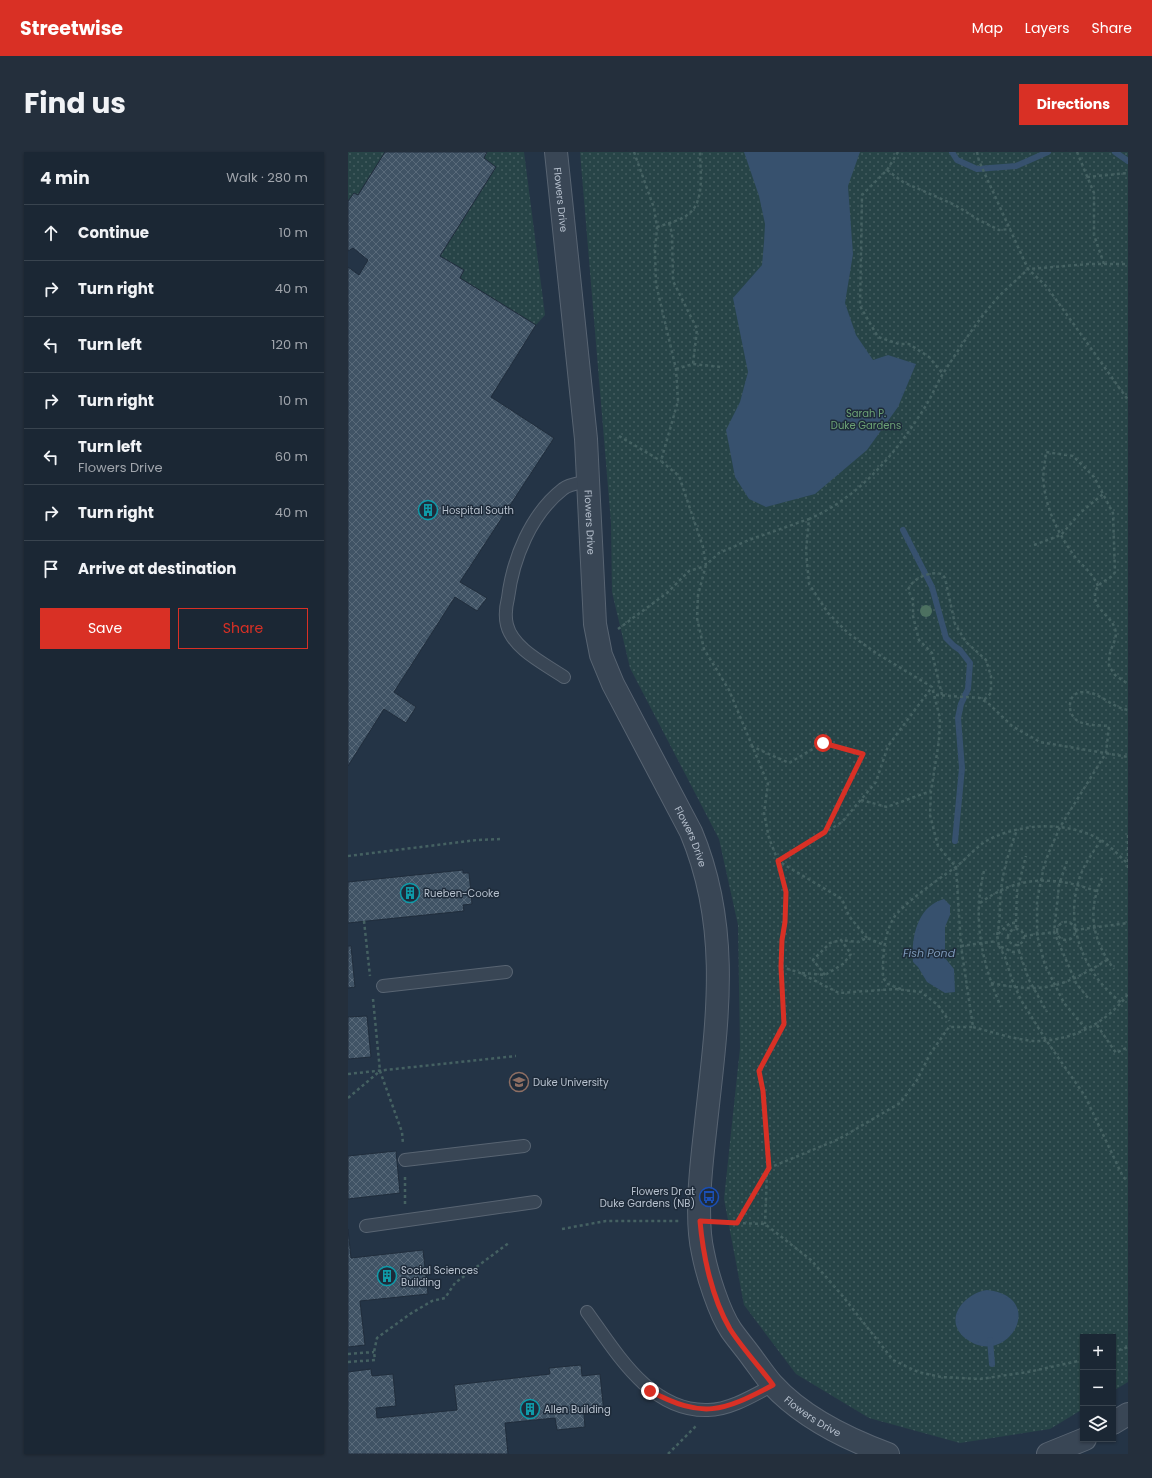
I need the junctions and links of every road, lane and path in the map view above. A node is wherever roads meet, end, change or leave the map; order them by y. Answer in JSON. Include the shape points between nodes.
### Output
{"nodes":[{"id":1,"x":556,"y":152,"type":"edge"},
{"id":2,"x":634,"y":152,"type":"edge"},
{"id":3,"x":700,"y":152,"type":"edge"},
{"id":4,"x":898,"y":152,"type":"edge"},
{"id":5,"x":977,"y":152,"type":"edge"},
{"id":6,"x":1077,"y":152,"type":"edge"},
{"id":7,"x":887,"y":170,"type":"junction"},
{"id":8,"x":1128,"y":173,"type":"edge"},
{"id":9,"x":1087,"y":177,"type":"junction"},
{"id":10,"x":669,"y":223,"type":"junction"},
{"id":11,"x":657,"y":227,"type":"junction"},
{"id":12,"x":1011,"y":229,"type":"junction"},
{"id":13,"x":1104,"y":264,"type":"junction"},
{"id":14,"x":1128,"y":264,"type":"edge"},
{"id":15,"x":1028,"y":269,"type":"junction"},
{"id":16,"x":693,"y":364,"type":"junction"},
{"id":17,"x":721,"y":367,"type":"dead end"},
{"id":18,"x":676,"y":369,"type":"junction"},
{"id":19,"x":943,"y":374,"type":"junction"},
{"id":20,"x":1128,"y":400,"type":"edge"},
{"id":21,"x":619,"y":436,"type":"dead end"},
{"id":22,"x":661,"y":461,"type":"junction"},
{"id":23,"x":589,"y":481,"type":"junction"},
{"id":24,"x":1102,"y":494,"type":"junction"},
{"id":25,"x":809,"y":519,"type":"junction"},
{"id":26,"x":1061,"y":534,"type":"junction"},
{"id":27,"x":1034,"y":545,"type":"dead end"},
{"id":28,"x":706,"y":565,"type":"junction"},
{"id":29,"x":1098,"y":586,"type":"junction"},
{"id":30,"x":616,"y":630,"type":"dead end"},
{"id":31,"x":564,"y":677,"type":"dead end"},
{"id":32,"x":1128,"y":684,"type":"edge"},
{"id":33,"x":932,"y":687,"type":"junction"},
{"id":34,"x":936,"y":695,"type":"junction"},
{"id":35,"x":942,"y":695,"type":"junction"},
{"id":36,"x":983,"y":700,"type":"junction"},
{"id":37,"x":1128,"y":710,"type":"edge"},
{"id":38,"x":751,"y":746,"type":"junction"},
{"id":39,"x":1106,"y":753,"type":"junction"},
{"id":40,"x":1128,"y":757,"type":"edge"},
{"id":41,"x":931,"y":791,"type":"junction"},
{"id":42,"x":861,"y":800,"type":"junction"},
{"id":43,"x":1060,"y":828,"type":"junction"},
{"id":44,"x":1017,"y":830,"type":"junction"},
{"id":45,"x":825,"y":832,"type":"junction"},
{"id":46,"x":1128,"y":835,"type":"edge"},
{"id":47,"x":501,"y":839,"type":"dead end"},
{"id":48,"x":1101,"y":840,"type":"junction"},
{"id":49,"x":348,"y":856,"type":"edge"},
{"id":50,"x":1026,"y":856,"type":"dead end"},
{"id":51,"x":778,"y":861,"type":"junction"},
{"id":52,"x":1067,"y":861,"type":"dead end"},
{"id":53,"x":1127,"y":863,"type":"junction"},
{"id":54,"x":956,"y":866,"type":"junction"},
{"id":55,"x":984,"y":871,"type":"dead end"},
{"id":56,"x":1128,"y":871,"type":"edge"},
{"id":57,"x":1102,"y":878,"type":"dead end"},
{"id":58,"x":1041,"y":880,"type":"junction"},
{"id":59,"x":1060,"y":881,"type":"junction"},
{"id":60,"x":1078,"y":884,"type":"junction"},
{"id":61,"x":1018,"y":885,"type":"junction"},
{"id":62,"x":1001,"y":891,"type":"junction"},
{"id":63,"x":1096,"y":891,"type":"junction"},
{"id":64,"x":979,"y":903,"type":"junction"},
{"id":65,"x":364,"y":921,"type":"dead end"},
{"id":66,"x":1016,"y":922,"type":"junction"},
{"id":67,"x":1128,"y":923,"type":"edge"},
{"id":68,"x":1094,"y":927,"type":"junction"},
{"id":69,"x":1016,"y":928,"type":"junction"},
{"id":70,"x":1076,"y":930,"type":"junction"},
{"id":71,"x":1056,"y":932,"type":"junction"},
{"id":72,"x":1037,"y":934,"type":"junction"},
{"id":73,"x":997,"y":935,"type":"junction"},
{"id":74,"x":1024,"y":936,"type":"junction"},
{"id":75,"x":867,"y":938,"type":"junction"},
{"id":76,"x":841,"y":940,"type":"junction"},
{"id":77,"x":997,"y":941,"type":"junction"},
{"id":78,"x":980,"y":943,"type":"junction"},
{"id":79,"x":1018,"y":944,"type":"junction"},
{"id":80,"x":884,"y":945,"type":"junction"},
{"id":81,"x":960,"y":946,"type":"junction"},
{"id":82,"x":999,"y":946,"type":"junction"},
{"id":83,"x":1019,"y":951,"type":"junction"},
{"id":84,"x":1107,"y":960,"type":"junction"},
{"id":85,"x":781,"y":967,"type":"junction"},
{"id":86,"x":1114,"y":969,"type":"dead end"},
{"id":87,"x":1090,"y":970,"type":"junction"},
{"id":88,"x":506,"y":972,"type":"dead end"},
{"id":89,"x":799,"y":973,"type":"junction"},
{"id":90,"x":825,"y":975,"type":"junction"},
{"id":91,"x":370,"y":976,"type":"dead end"},
{"id":92,"x":1074,"y":979,"type":"junction"},
{"id":93,"x":991,"y":983,"type":"junction"},
{"id":94,"x":383,"y":986,"type":"dead end"},
{"id":95,"x":1015,"y":986,"type":"junction"},
{"id":96,"x":1055,"y":986,"type":"junction"},
{"id":97,"x":1032,"y":987,"type":"junction"},
{"id":98,"x":901,"y":989,"type":"junction"},
{"id":99,"x":372,"y":992,"type":"dead end"},
{"id":100,"x":1128,"y":994,"type":"edge"},
{"id":101,"x":1088,"y":998,"type":"dead end"},
{"id":102,"x":1125,"y":998,"type":"junction"},
{"id":103,"x":1128,"y":1002,"type":"edge"},
{"id":104,"x":1122,"y":1003,"type":"junction"},
{"id":105,"x":1001,"y":1007,"type":"dead end"},
{"id":106,"x":1047,"y":1012,"type":"dead end"},
{"id":107,"x":949,"y":1021,"type":"dead end"},
{"id":108,"x":1097,"y":1025,"type":"junction"},
{"id":109,"x":973,"y":1027,"type":"junction"},
{"id":110,"x":1086,"y":1029,"type":"junction"},
{"id":111,"x":1046,"y":1040,"type":"junction"},
{"id":112,"x":1128,"y":1046,"type":"edge"},
{"id":113,"x":516,"y":1056,"type":"dead end"},
{"id":114,"x":380,"y":1071,"type":"junction"},
{"id":115,"x":348,"y":1074,"type":"edge"},
{"id":116,"x":348,"y":1098,"type":"edge"},
{"id":117,"x":524,"y":1146,"type":"dead end"},
{"id":118,"x":405,"y":1160,"type":"junction"},
{"id":119,"x":769,"y":1168,"type":"junction"},
{"id":120,"x":1128,"y":1181,"type":"edge"},
{"id":121,"x":535,"y":1202,"type":"dead end"},
{"id":122,"x":405,"y":1220,"type":"junction"},
{"id":123,"x":700,"y":1221,"type":"junction"},
{"id":124,"x":737,"y":1223,"type":"junction"},
{"id":125,"x":765,"y":1224,"type":"junction"},
{"id":126,"x":366,"y":1226,"type":"dead end"},
{"id":127,"x":562,"y":1229,"type":"dead end"},
{"id":128,"x":510,"y":1242,"type":"dead end"},
{"id":129,"x":587,"y":1312,"type":"dead end"},
{"id":130,"x":1128,"y":1347,"type":"edge"},
{"id":131,"x":1116,"y":1351,"type":"edge"},
{"id":132,"x":374,"y":1352,"type":"junction"},
{"id":133,"x":348,"y":1354,"type":"edge"},
{"id":134,"x":1080,"y":1361,"type":"edge"},
{"id":135,"x":348,"y":1362,"type":"edge"},
{"id":136,"x":773,"y":1385,"type":"junction"},
{"id":137,"x":1128,"y":1414,"type":"edge"},
{"id":138,"x":1116,"y":1421,"type":"edge"},
{"id":139,"x":694,"y":1429,"type":"dead end"},
{"id":140,"x":1080,"y":1441,"type":"edge"},
{"id":141,"x":668,"y":1454,"type":"edge"},
{"id":142,"x":888,"y":1454,"type":"edge"},
{"id":143,"x":1048,"y":1454,"type":"edge"}],
"edges":[{"from":1,"to":23,"type":"street","name":"Flowers Drive"},
{"from":2,"to":11,"type":"path","via":[[654,208]]},
{"from":3,"to":10,"type":"path","via":[[700,192],[696,207],[686,216]]},
{"from":4,"to":7,"type":"path"},
{"from":5,"to":12,"type":"path"},
{"from":6,"to":9,"type":"path"},
{"from":7,"to":12,"type":"path","via":[[904,182],[999,230]]},
{"from":7,"to":19,"type":"path","via":[[862,194],[860,306],[878,337],[899,344],[909,344],[929,357]]},
{"from":8,"to":9,"type":"path"},
{"from":9,"to":13,"type":"path","via":[[1094,194],[1094,235]]},
{"from":10,"to":11,"type":"path"},
{"from":10,"to":16,"type":"path","via":[[672,234],[673,281],[697,329]]},
{"from":11,"to":18,"type":"path","via":[[656,284]]},
{"from":12,"to":15,"type":"path"},
{"from":13,"to":14,"type":"path"},
{"from":13,"to":15,"type":"path"},
{"from":15,"to":19,"type":"path","via":[[993,303]]},
{"from":15,"to":20,"type":"path","via":[[1047,287]]},
{"from":16,"to":17,"type":"path"},
{"from":16,"to":18,"type":"path"},
{"from":18,"to":22,"type":"path","via":[[678,401]]},
{"from":19,"to":25,"type":"path","via":[[926,406],[899,446],[875,472],[852,493]]},
{"from":21,"to":22,"type":"path"},
{"from":22,"to":28,"type":"path","via":[[679,476],[703,547]]},
{"from":23,"to":31,"type":"lane","via":[[564,487],[533,523],[516,560],[506,608],[507,625],[514,640]]},
{"from":23,"to":123,"type":"street","name":"Flowers Drive","via":[[595,624],[601,655],[613,684],[691,832],[708,879],[715,913],[719,969],[718,1007],[702,1153]]},
{"from":24,"to":26,"type":"path"},
{"from":24,"to":26,"type":"path","via":[[1094,477],[1073,456],[1046,452],[1044,485],[1050,511]]},
{"from":24,"to":29,"type":"path","via":[[1113,513],[1116,566],[1112,577]]},
{"from":25,"to":28,"type":"path","via":[[719,553]]},
{"from":25,"to":33,"type":"path","via":[[806,550],[809,584],[828,613],[853,637]]},
{"from":26,"to":27,"type":"path"},
{"from":26,"to":29,"type":"path"},
{"from":28,"to":30,"type":"path","via":[[689,571],[667,593]]},
{"from":28,"to":38,"type":"path","via":[[698,595],[697,618],[704,648],[729,690]]},
{"from":29,"to":32,"type":"path","via":[[1094,595],[1096,604],[1115,628],[1116,637],[1110,653],[1109,666]]},
{"from":33,"to":34,"type":"path"},
{"from":33,"to":42,"type":"path","via":[[888,746],[876,782]]},
{"from":34,"to":35,"type":"path"},
{"from":34,"to":41,"type":"path","via":[[940,718],[939,741]]},
{"from":35,"to":36,"type":"path"},
{"from":35,"to":36,"type":"path","via":[[932,653],[919,640],[913,616],[913,600],[908,590],[914,581],[937,573],[942,574],[955,624],[966,642],[986,660],[991,676],[991,693]]},
{"from":36,"to":39,"type":"path","via":[[1012,726],[1040,742]]},
{"from":37,"to":39,"type":"path","via":[[1085,691],[1074,695],[1070,701],[1072,715],[1078,721],[1109,726]]},
{"from":38,"to":45,"type":"path","via":[[789,762],[823,743],[863,754]]},
{"from":38,"to":51,"type":"path","via":[[768,784],[764,813],[769,838]]},
{"from":39,"to":40,"type":"path"},
{"from":39,"to":43,"type":"path"},
{"from":41,"to":42,"type":"path","via":[[887,807]]},
{"from":41,"to":54,"type":"path","via":[[930,815],[938,846]]},
{"from":42,"to":45,"type":"path","via":[[842,822]]},
{"from":43,"to":44,"type":"path","via":[[1050,826]]},
{"from":43,"to":48,"type":"path","via":[[1072,829]]},
{"from":43,"to":58,"type":"path","via":[[1049,852]]},
{"from":44,"to":54,"type":"path","via":[[988,840]]},
{"from":44,"to":62,"type":"path","via":[[1003,871]]},
{"from":45,"to":51,"type":"path"},
{"from":46,"to":53,"type":"path"},
{"from":47,"to":49,"type":"path"},
{"from":48,"to":53,"type":"path"},
{"from":48,"to":60,"type":"path","via":[[1085,865]]},
{"from":50,"to":61,"type":"path"},
{"from":51,"to":75,"type":"path","via":[[842,899],[849,916]]},
{"from":51,"to":85,"type":"path","via":[[786,892]]},
{"from":52,"to":59,"type":"path"},
{"from":53,"to":56,"type":"path"},
{"from":54,"to":80,"type":"path","via":[[893,918]]},
{"from":54,"to":81,"type":"path"},
{"from":55,"to":64,"type":"path"},
{"from":57,"to":63,"type":"path"},
{"from":58,"to":59,"type":"path"},
{"from":58,"to":61,"type":"path"},
{"from":58,"to":72,"type":"path","via":[[1037,901]]},
{"from":59,"to":60,"type":"path"},
{"from":59,"to":71,"type":"path"},
{"from":60,"to":63,"type":"path"},
{"from":60,"to":70,"type":"path"},
{"from":61,"to":62,"type":"path"},
{"from":61,"to":66,"type":"path"},
{"from":62,"to":64,"type":"path"},
{"from":62,"to":73,"type":"path"},
{"from":63,"to":68,"type":"path","via":[[1092,916]]},
{"from":64,"to":78,"type":"path"},
{"from":65,"to":91,"type":"path"},
{"from":66,"to":69,"type":"path"},
{"from":66,"to":73,"type":"path","via":[[1010,923]]},
{"from":67,"to":68,"type":"path"},
{"from":68,"to":70,"type":"path"},
{"from":68,"to":84,"type":"path"},
{"from":69,"to":74,"type":"path","via":[[1022,931]]},
{"from":69,"to":79,"type":"path","via":[[1009,932],[1007,938],[1012,944]]},
{"from":70,"to":71,"type":"path","via":[[1071,924],[1065,923],[1061,924]]},
{"from":70,"to":71,"type":"path","via":[[1069,940],[1060,937]]},
{"from":70,"to":87,"type":"path"},
{"from":71,"to":72,"type":"path"},
{"from":71,"to":92,"type":"path"},
{"from":72,"to":74,"type":"path"},
{"from":72,"to":96,"type":"path","via":[[1045,965]]},
{"from":73,"to":77,"type":"path"},
{"from":74,"to":79,"type":"path"},
{"from":75,"to":76,"type":"path","via":[[858,942]]},
{"from":75,"to":80,"type":"path"},
{"from":76,"to":90,"type":"path","via":[[851,954],[843,964]]},
{"from":76,"to":90,"type":"path","via":[[830,943],[813,960]]},
{"from":77,"to":78,"type":"path"},
{"from":77,"to":82,"type":"path"},
{"from":78,"to":81,"type":"path"},
{"from":78,"to":93,"type":"path"},
{"from":79,"to":83,"type":"path"},
{"from":80,"to":98,"type":"path","via":[[883,978],[888,984]]},
{"from":81,"to":109,"type":"path"},
{"from":82,"to":83,"type":"path","via":[[1013,952]]},
{"from":82,"to":95,"type":"path"},
{"from":83,"to":97,"type":"path"},
{"from":84,"to":86,"type":"path"},
{"from":84,"to":87,"type":"path"},
{"from":85,"to":89,"type":"path"},
{"from":85,"to":119,"type":"path","via":[[784,1024],[759,1071]]},
{"from":87,"to":92,"type":"path"},
{"from":87,"to":104,"type":"path","via":[[1102,986]]},
{"from":88,"to":94,"type":"lane"},
{"from":89,"to":90,"type":"path"},
{"from":89,"to":98,"type":"path","via":[[839,993]]},
{"from":92,"to":96,"type":"path"},
{"from":92,"to":101,"type":"path"},
{"from":93,"to":95,"type":"path"},
{"from":93,"to":105,"type":"path"},
{"from":95,"to":97,"type":"path"},
{"from":95,"to":111,"type":"path"},
{"from":96,"to":97,"type":"path"},
{"from":96,"to":110,"type":"path","via":[[1064,1003]]},
{"from":97,"to":106,"type":"path"},
{"from":98,"to":107,"type":"path","via":[[921,992],[938,1005]]},
{"from":99,"to":114,"type":"path"},
{"from":100,"to":102,"type":"path"},
{"from":102,"to":103,"type":"path"},
{"from":102,"to":104,"type":"path"},
{"from":104,"to":108,"type":"path"},
{"from":108,"to":110,"type":"path"},
{"from":108,"to":112,"type":"path","via":[[1116,1053]]},
{"from":109,"to":111,"type":"path","via":[[1018,1038]]},
{"from":109,"to":119,"type":"path","via":[[950,1027],[930,1054],[917,1080],[900,1104],[839,1139]]},
{"from":110,"to":111,"type":"path"},
{"from":111,"to":120,"type":"path","via":[[1085,1096],[1123,1177]]},
{"from":113,"to":114,"type":"path"},
{"from":114,"to":115,"type":"path"},
{"from":114,"to":116,"type":"path"},
{"from":114,"to":118,"type":"path","via":[[402,1132]]},
{"from":117,"to":118,"type":"lane"},
{"from":118,"to":122,"type":"path"},
{"from":119,"to":124,"type":"path"},
{"from":119,"to":125,"type":"path"},
{"from":121,"to":122,"type":"lane"},
{"from":122,"to":126,"type":"lane"},
{"from":123,"to":124,"type":"path"},
{"from":123,"to":127,"type":"path","via":[[606,1221]]},
{"from":123,"to":136,"type":"street","name":"Flowers Drive","via":[[702,1252],[720,1308],[730,1329]]},
{"from":124,"to":125,"type":"path"},
{"from":125,"to":134,"type":"path","via":[[811,1260],[893,1360],[918,1372],[941,1377],[980,1379]]},
{"from":128,"to":132,"type":"path","via":[[455,1283],[445,1298],[432,1301],[377,1338]]},
{"from":129,"to":136,"type":"lane","via":[[624,1363],[650,1391],[684,1407],[708,1410],[741,1402]]},
{"from":130,"to":131,"type":"path"},
{"from":132,"to":133,"type":"path"},
{"from":132,"to":135,"type":"path","via":[[375,1360]]},
{"from":136,"to":142,"type":"street","name":"Flowers Drive","via":[[801,1409],[836,1431]]},
{"from":137,"to":138,"type":"street"},
{"from":139,"to":141,"type":"path"},
{"from":140,"to":143,"type":"street"}]}
